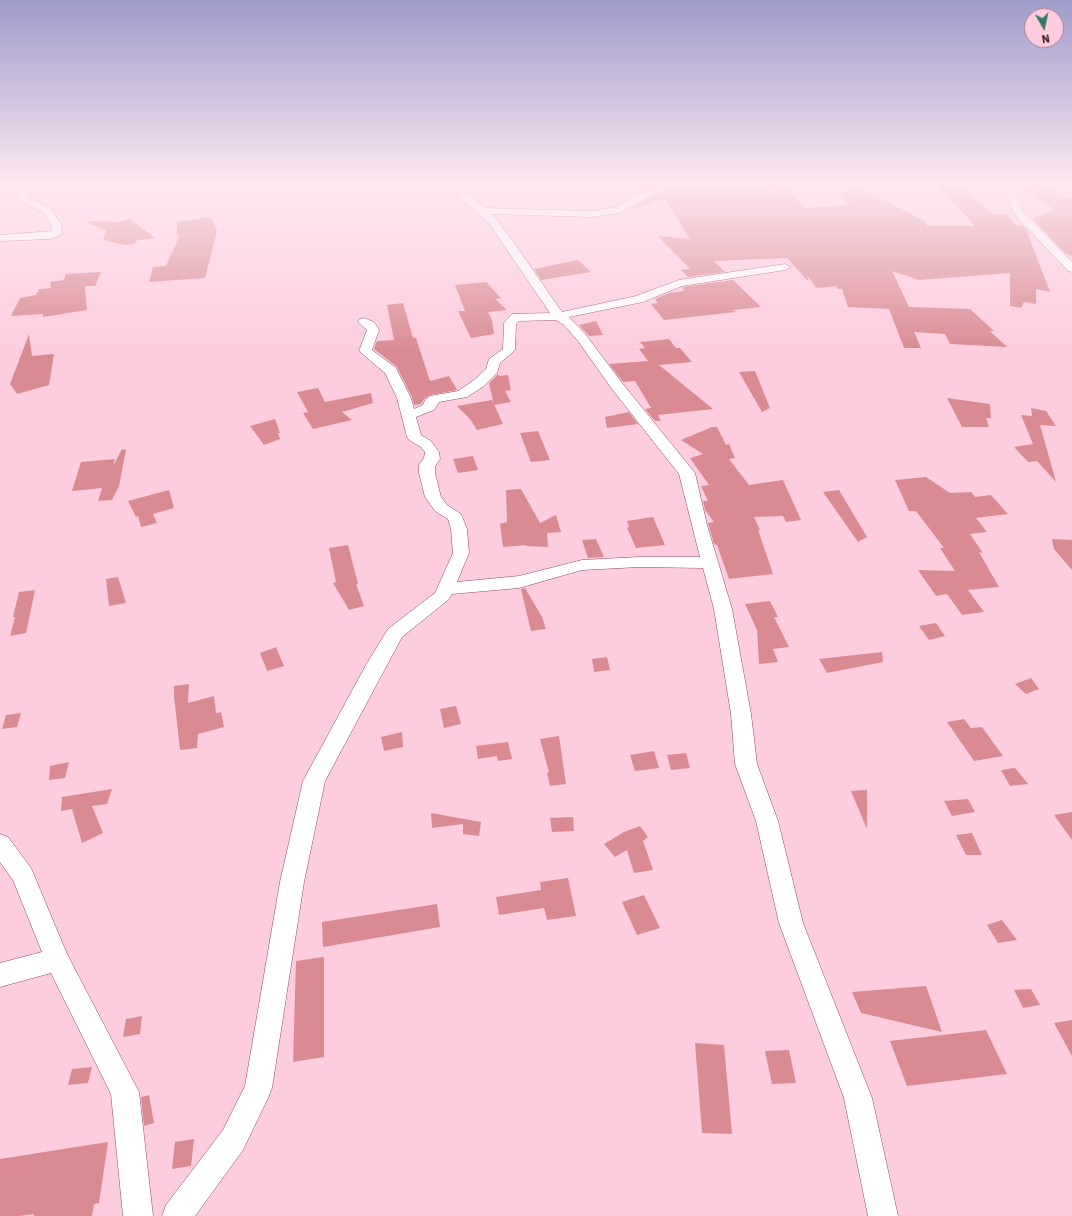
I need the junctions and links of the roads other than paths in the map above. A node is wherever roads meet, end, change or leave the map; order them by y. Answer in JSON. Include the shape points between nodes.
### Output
{"nodes":[{"id":1,"x":505,"y":238,"type":"edge"},
{"id":2,"x":1042,"y":238,"type":"edge"},
{"id":3,"x":785,"y":267,"type":"dead end"},
{"id":4,"x":1072,"y":269,"type":"edge"},
{"id":5,"x":559,"y":316,"type":"junction"},
{"id":6,"x":364,"y":322,"type":"dead end"},
{"id":7,"x":409,"y":415,"type":"junction"},
{"id":8,"x":710,"y":563,"type":"junction"},
{"id":9,"x":445,"y":589,"type":"junction"},
{"id":10,"x":0,"y":844,"type":"edge"},
{"id":11,"x":58,"y":960,"type":"junction"},
{"id":12,"x":0,"y":975,"type":"edge"},
{"id":13,"x":138,"y":1216,"type":"edge"},
{"id":14,"x":177,"y":1216,"type":"edge"},
{"id":15,"x":883,"y":1216,"type":"edge"}],
"edges":[{"from":1,"to":5,"type":"street"},
{"from":2,"to":4,"type":"street"},
{"from":3,"to":5,"type":"street","via":[[679,283],[639,299]]},
{"from":5,"to":7,"type":"street","via":[[516,317],[510,323],[509,350],[494,362],[492,370],[479,383],[462,394],[435,399],[420,412]]},
{"from":5,"to":8,"type":"street","via":[[582,338],[687,474],[698,525]]},
{"from":6,"to":7,"type":"street","via":[[373,330],[365,351],[391,371]]},
{"from":7,"to":9,"type":"street","via":[[414,437],[426,444],[432,452],[427,473],[433,497],[441,508],[455,517],[459,529],[461,554]]},
{"from":8,"to":9,"type":"street","via":[[639,562],[582,565],[519,582]]},
{"from":8,"to":15,"type":"street","via":[[723,609],[741,714],[746,764],[767,821],[791,923],[858,1098]]},
{"from":9,"to":14,"type":"street","via":[[442,596],[395,633],[314,781],[292,882],[258,1088],[233,1140]]},
{"from":10,"to":11,"type":"street","via":[[23,875]]},
{"from":11,"to":12,"type":"street"},
{"from":11,"to":13,"type":"street","via":[[125,1092]]}]}
